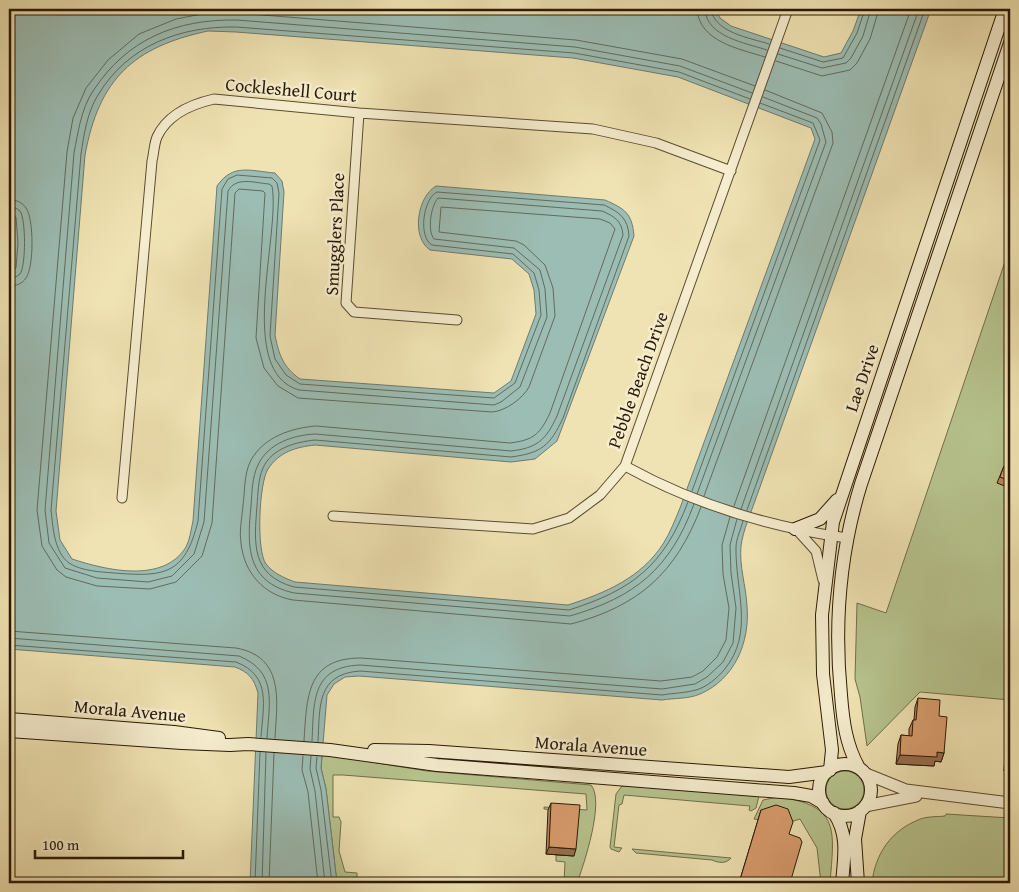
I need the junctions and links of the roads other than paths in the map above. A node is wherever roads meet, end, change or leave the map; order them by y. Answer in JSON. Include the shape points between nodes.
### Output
{"nodes":[{"id":1,"x":788,"y":9,"type":"edge"},
{"id":2,"x":1005,"y":9,"type":"edge"},
{"id":3,"x":994,"y":46,"type":"junction"},
{"id":4,"x":1009,"y":46,"type":"edge"},
{"id":5,"x":359,"y":113,"type":"junction"},
{"id":6,"x":731,"y":171,"type":"junction"},
{"id":7,"x":457,"y":320,"type":"dead end"},
{"id":8,"x":625,"y":466,"type":"junction"},
{"id":9,"x":841,"y":496,"type":"junction"},
{"id":10,"x":122,"y":498,"type":"dead end"},
{"id":11,"x":334,"y":516,"type":"dead end"},
{"id":12,"x":795,"y":529,"type":"junction"},
{"id":13,"x":831,"y":535,"type":"junction"},
{"id":14,"x":847,"y":538,"type":"junction"},
{"id":15,"x":824,"y":587,"type":"junction"},
{"id":16,"x":9,"y":719,"type":"edge"},
{"id":17,"x":9,"y":731,"type":"edge"},
{"id":18,"x":248,"y":744,"type":"junction"},
{"id":19,"x":352,"y":752,"type":"junction"},
{"id":20,"x":862,"y":770,"type":"junction"},
{"id":21,"x":829,"y":771,"type":"junction"},
{"id":22,"x":931,"y":795,"type":"junction"},
{"id":23,"x":1010,"y":802,"type":"edge"},
{"id":24,"x":823,"y":803,"type":"junction"},
{"id":25,"x":863,"y":809,"type":"junction"},
{"id":26,"x":834,"y":813,"type":"junction"},
{"id":27,"x":842,"y":883,"type":"edge"},
{"id":28,"x":858,"y":883,"type":"edge"}],
"edges":[{"from":1,"to":6,"type":"street","name":"Pebble Beach Drive"},
{"from":2,"to":3,"type":"main road","name":"Lae Drive"},
{"from":3,"to":4,"type":"main road"},
{"from":3,"to":9,"type":"main road","name":"Lae Drive"},
{"from":4,"to":14,"type":"main road","name":"Lae Drive","via":[[861,484]]},
{"from":5,"to":6,"type":"street","name":"Cockleshell Court","via":[[593,129],[656,143]]},
{"from":5,"to":7,"type":"street","name":"Smugglers Place","via":[[346,303],[354,312]]},
{"from":5,"to":10,"type":"street","name":"Cockleshell Court","via":[[214,99],[196,103],[172,118],[157,137],[152,161]]},
{"from":6,"to":8,"type":"street","name":"Pebble Beach Drive"},
{"from":8,"to":11,"type":"street","name":"Pebble Beach Drive","via":[[600,495],[569,518],[533,529]]},
{"from":8,"to":12,"type":"street","via":[[682,494]]},
{"from":9,"to":12,"type":"main road","via":[[820,519]]},
{"from":9,"to":13,"type":"main road","name":"Lae Drive"},
{"from":12,"to":13,"type":"street"},
{"from":12,"to":15,"type":"street","via":[[816,552]]},
{"from":13,"to":14,"type":"street"},
{"from":13,"to":15,"type":"main road","name":"Lae Drive"},
{"from":14,"to":20,"type":"main road","name":"Lae Drive","via":[[840,590],[838,658],[845,734]]},
{"from":15,"to":21,"type":"main road","name":"Lae Drive","via":[[822,656],[832,750]]},
{"from":16,"to":18,"type":"main road","name":"Morala Avenue","via":[[174,732]]},
{"from":17,"to":18,"type":"main road","name":"Morala Avenue","via":[[182,744]]},
{"from":18,"to":19,"type":"main road","name":"Morala Avenue"},
{"from":19,"to":21,"type":"main road","name":"Morala Avenue","via":[[368,749],[429,751],[789,777]]},
{"from":19,"to":24,"type":"main road","name":"Morala Avenue","via":[[437,765],[779,791],[805,795]]},
{"from":20,"to":21,"type":"main road","via":[[844,764]]},
{"from":20,"to":22,"type":"street","via":[[889,785]]},
{"from":20,"to":25,"type":"main road","via":[[871,786],[869,800]]},
{"from":21,"to":24,"type":"main road","via":[[820,789]]},
{"from":22,"to":23,"type":"street"},
{"from":22,"to":25,"type":"street","via":[[902,797]]},
{"from":24,"to":26,"type":"main road"},
{"from":25,"to":26,"type":"main road","via":[[847,816]]},
{"from":25,"to":28,"type":"main road","via":[[855,839]]},
{"from":26,"to":27,"type":"main road","via":[[844,836]]}]}
